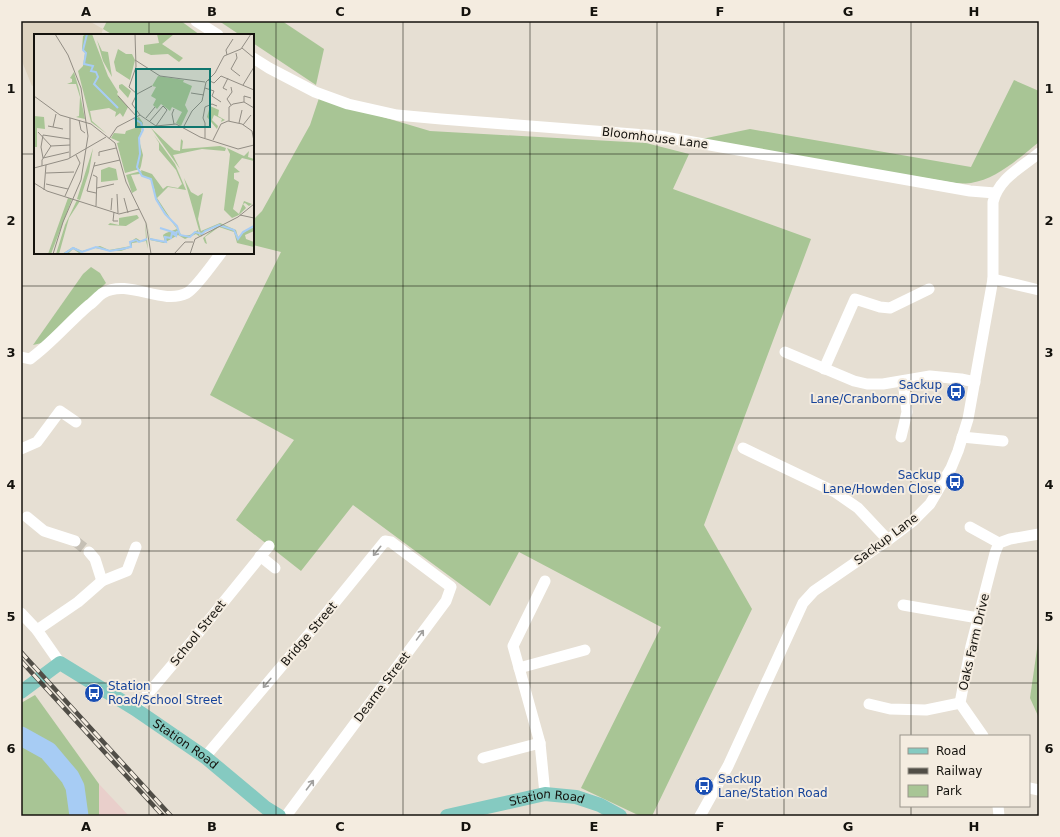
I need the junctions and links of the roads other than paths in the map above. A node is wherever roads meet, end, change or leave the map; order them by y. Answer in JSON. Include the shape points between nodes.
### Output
{"nodes":[{"id":1,"x":196,"y":21,"type":"edge"},
{"id":2,"x":216,"y":34,"type":"edge"},
{"id":3,"x":254,"y":59,"type":"edge"},
{"id":4,"x":1038,"y":155,"type":"edge"},
{"id":5,"x":995,"y":193,"type":"junction"},
{"id":6,"x":220,"y":254,"type":"edge"},
{"id":7,"x":993,"y":279,"type":"junction"},
{"id":8,"x":929,"y":288,"type":"dead end"},
{"id":9,"x":1039,"y":290,"type":"edge"},
{"id":10,"x":786,"y":352,"type":"dead end"},
{"id":11,"x":21,"y":357,"type":"edge"},
{"id":12,"x":824,"y":369,"type":"junction"},
{"id":13,"x":903,"y":381,"type":"junction"},
{"id":14,"x":975,"y":382,"type":"junction"},
{"id":15,"x":76,"y":422,"type":"dead end"},
{"id":16,"x":901,"y":437,"type":"dead end"},
{"id":17,"x":962,"y":437,"type":"junction"},
{"id":18,"x":1002,"y":441,"type":"dead end"},
{"id":19,"x":743,"y":448,"type":"dead end"},
{"id":20,"x":21,"y":449,"type":"edge"},
{"id":21,"x":27,"y":517,"type":"dead end"},
{"id":22,"x":970,"y":527,"type":"dead end"},
{"id":23,"x":1039,"y":534,"type":"edge"},
{"id":24,"x":888,"y":540,"type":"junction"},
{"id":25,"x":75,"y":541,"type":"tunnel mouth"},
{"id":26,"x":999,"y":543,"type":"junction"},
{"id":27,"x":269,"y":546,"type":"dead end"},
{"id":28,"x":136,"y":547,"type":"dead end"},
{"id":29,"x":89,"y":552,"type":"tunnel mouth"},
{"id":30,"x":260,"y":556,"type":"junction"},
{"id":31,"x":418,"y":563,"type":"joint"},
{"id":32,"x":274,"y":568,"type":"dead end"},
{"id":33,"x":102,"y":581,"type":"junction"},
{"id":34,"x":545,"y":581,"type":"dead end"},
{"id":35,"x":903,"y":605,"type":"dead end"},
{"id":36,"x":21,"y":613,"type":"edge"},
{"id":37,"x":978,"y":618,"type":"junction"},
{"id":38,"x":37,"y":630,"type":"junction"},
{"id":39,"x":585,"y":650,"type":"dead end"},
{"id":40,"x":60,"y":663,"type":"junction"},
{"id":41,"x":519,"y":668,"type":"junction"},
{"id":42,"x":21,"y":692,"type":"edge"},
{"id":43,"x":960,"y":703,"type":"junction"},
{"id":44,"x":870,"y":704,"type":"dead end"},
{"id":45,"x":135,"y":709,"type":"junction"},
{"id":46,"x":983,"y":735,"type":"edge"},
{"id":47,"x":540,"y":743,"type":"junction"},
{"id":48,"x":205,"y":757,"type":"junction"},
{"id":49,"x":483,"y":758,"type":"dead end"},
{"id":50,"x":545,"y":794,"type":"junction"},
{"id":51,"x":279,"y":816,"type":"edge"},
{"id":52,"x":286,"y":816,"type":"edge"},
{"id":53,"x":447,"y":816,"type":"edge"},
{"id":54,"x":620,"y":816,"type":"edge"},
{"id":55,"x":700,"y":816,"type":"edge"}],
"edges":[{"from":1,"to":2,"type":"street"},
{"from":3,"to":5,"type":"street","name":"Bloomhouse Lane","via":[[315,92],[348,104],[397,115],[659,136],[970,191]]},
{"from":4,"to":5,"type":"street","via":[[1002,182]]},
{"from":5,"to":7,"type":"street","name":"Sackup Lane"},
{"from":6,"to":11,"type":"street","via":[[188,293],[172,296],[126,289],[103,293],[44,349],[30,359]]},
{"from":7,"to":9,"type":"street"},
{"from":7,"to":14,"type":"street","name":"Sackup Lane"},
{"from":8,"to":12,"type":"street","via":[[890,308],[855,299]]},
{"from":10,"to":12,"type":"street"},
{"from":12,"to":13,"type":"street","via":[[867,384]]},
{"from":13,"to":14,"type":"street","via":[[930,376]]},
{"from":13,"to":16,"type":"street","via":[[907,412]]},
{"from":14,"to":17,"type":"street","name":"Sackup Lane"},
{"from":15,"to":20,"type":"street","via":[[60,412],[37,442]]},
{"from":17,"to":18,"type":"street"},
{"from":17,"to":24,"type":"street","name":"Sackup Lane","via":[[950,468],[930,504]]},
{"from":19,"to":24,"type":"street","via":[[835,492],[858,508]]},
{"from":21,"to":25,"type":"street","via":[[44,531]]},
{"from":22,"to":26,"type":"street"},
{"from":23,"to":26,"type":"street"},
{"from":24,"to":55,"type":"street","name":"Sackup Lane","via":[[814,591],[803,603],[728,766]]},
{"from":26,"to":37,"type":"street","name":"Oaks Farm Drive"},
{"from":27,"to":30,"type":"street","name":"School Street"},
{"from":28,"to":33,"type":"street","via":[[127,571]]},
{"from":29,"to":33,"type":"street","via":[[95,559]]},
{"from":30,"to":32,"type":"street"},
{"from":30,"to":45,"type":"street","name":"School Street"},
{"from":31,"to":48,"type":"street","name":"Bridge Street","one_way":true,"via":[[391,542],[385,542]]},
{"from":52,"to":31,"type":"street","name":"Dearne Street","one_way":true,"via":[[446,601],[451,587]]},
{"from":33,"to":38,"type":"street","via":[[78,602]]},
{"from":34,"to":41,"type":"street","via":[[513,646]]},
{"from":35,"to":37,"type":"street"},
{"from":36,"to":38,"type":"street","name":"Station Road"},
{"from":37,"to":43,"type":"street","name":"Oaks Farm Drive"},
{"from":38,"to":40,"type":"street","name":"Station Road"},
{"from":39,"to":41,"type":"street"},
{"from":40,"to":42,"type":"main road"},
{"from":40,"to":45,"type":"main road","name":"Station Road"},
{"from":41,"to":47,"type":"street"},
{"from":43,"to":44,"type":"street","via":[[926,710],[890,709]]},
{"from":43,"to":46,"type":"street","name":"Oaks Farm Drive"},
{"from":45,"to":48,"type":"main road","name":"Station Road"},
{"from":47,"to":49,"type":"street"},
{"from":47,"to":50,"type":"street"},
{"from":48,"to":51,"type":"main road","name":"Station Road"},
{"from":50,"to":53,"type":"main road","name":"Station Road"},
{"from":50,"to":54,"type":"main road","name":"Station Road","via":[[576,797],[600,805]]}]}
